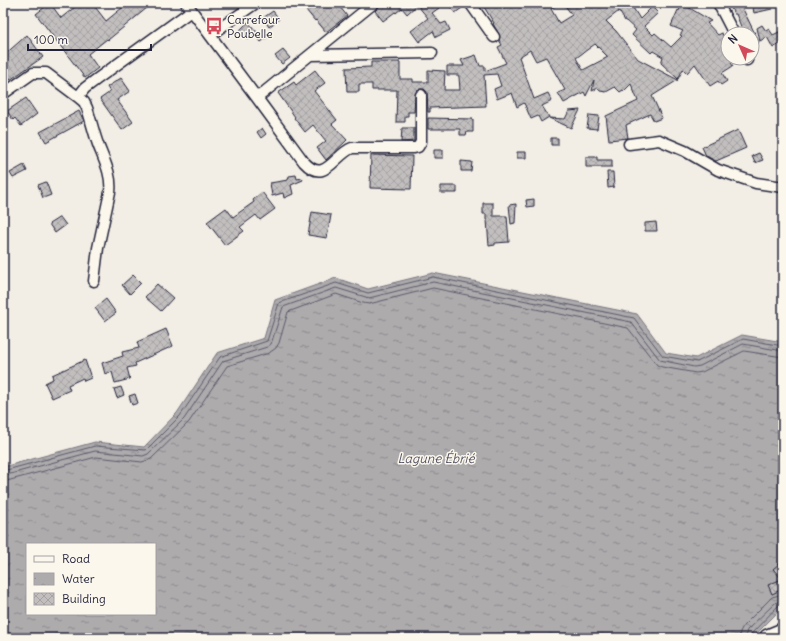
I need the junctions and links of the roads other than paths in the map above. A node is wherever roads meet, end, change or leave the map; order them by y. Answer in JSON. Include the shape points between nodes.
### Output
{"nodes":[{"id":1,"x":256,"y":3,"type":"edge"},
{"id":2,"x":374,"y":3,"type":"edge"},
{"id":3,"x":470,"y":3,"type":"edge"},
{"id":4,"x":718,"y":3,"type":"edge"},
{"id":5,"x":188,"y":7,"type":"edge"},
{"id":6,"x":730,"y":26,"type":"edge"},
{"id":7,"x":210,"y":35,"type":"junction"},
{"id":8,"x":494,"y":37,"type":"dead end"},
{"id":9,"x":432,"y":53,"type":"dead end"},
{"id":10,"x":310,"y":55,"type":"junction"},
{"id":11,"x":3,"y":94,"type":"edge"},
{"id":12,"x":421,"y":95,"type":"dead end"},
{"id":13,"x":78,"y":97,"type":"junction"},
{"id":14,"x":257,"y":98,"type":"junction"},
{"id":15,"x":628,"y":144,"type":"dead end"},
{"id":16,"x":783,"y":186,"type":"edge"},
{"id":17,"x":94,"y":281,"type":"dead end"},
{"id":18,"x":783,"y":628,"type":"edge"},
{"id":19,"x":766,"y":635,"type":"dead end"}],
"edges":[{"from":1,"to":7,"type":"street"},
{"from":2,"to":10,"type":"street"},
{"from":3,"to":8,"type":"street"},
{"from":4,"to":6,"type":"street"},
{"from":5,"to":7,"type":"street"},
{"from":5,"to":13,"type":"street","via":[[85,88]]},
{"from":7,"to":14,"type":"street"},
{"from":9,"to":10,"type":"street"},
{"from":10,"to":14,"type":"street"},
{"from":11,"to":13,"type":"street","via":[[33,73],[46,72]]},
{"from":12,"to":14,"type":"street","via":[[421,142],[418,146],[352,148],[334,164],[317,170],[310,169],[304,162]]},
{"from":13,"to":17,"type":"street","via":[[87,108],[111,183]]},
{"from":15,"to":16,"type":"street","via":[[659,140],[718,170],[756,183]]},
{"from":18,"to":19,"type":"street"}]}
